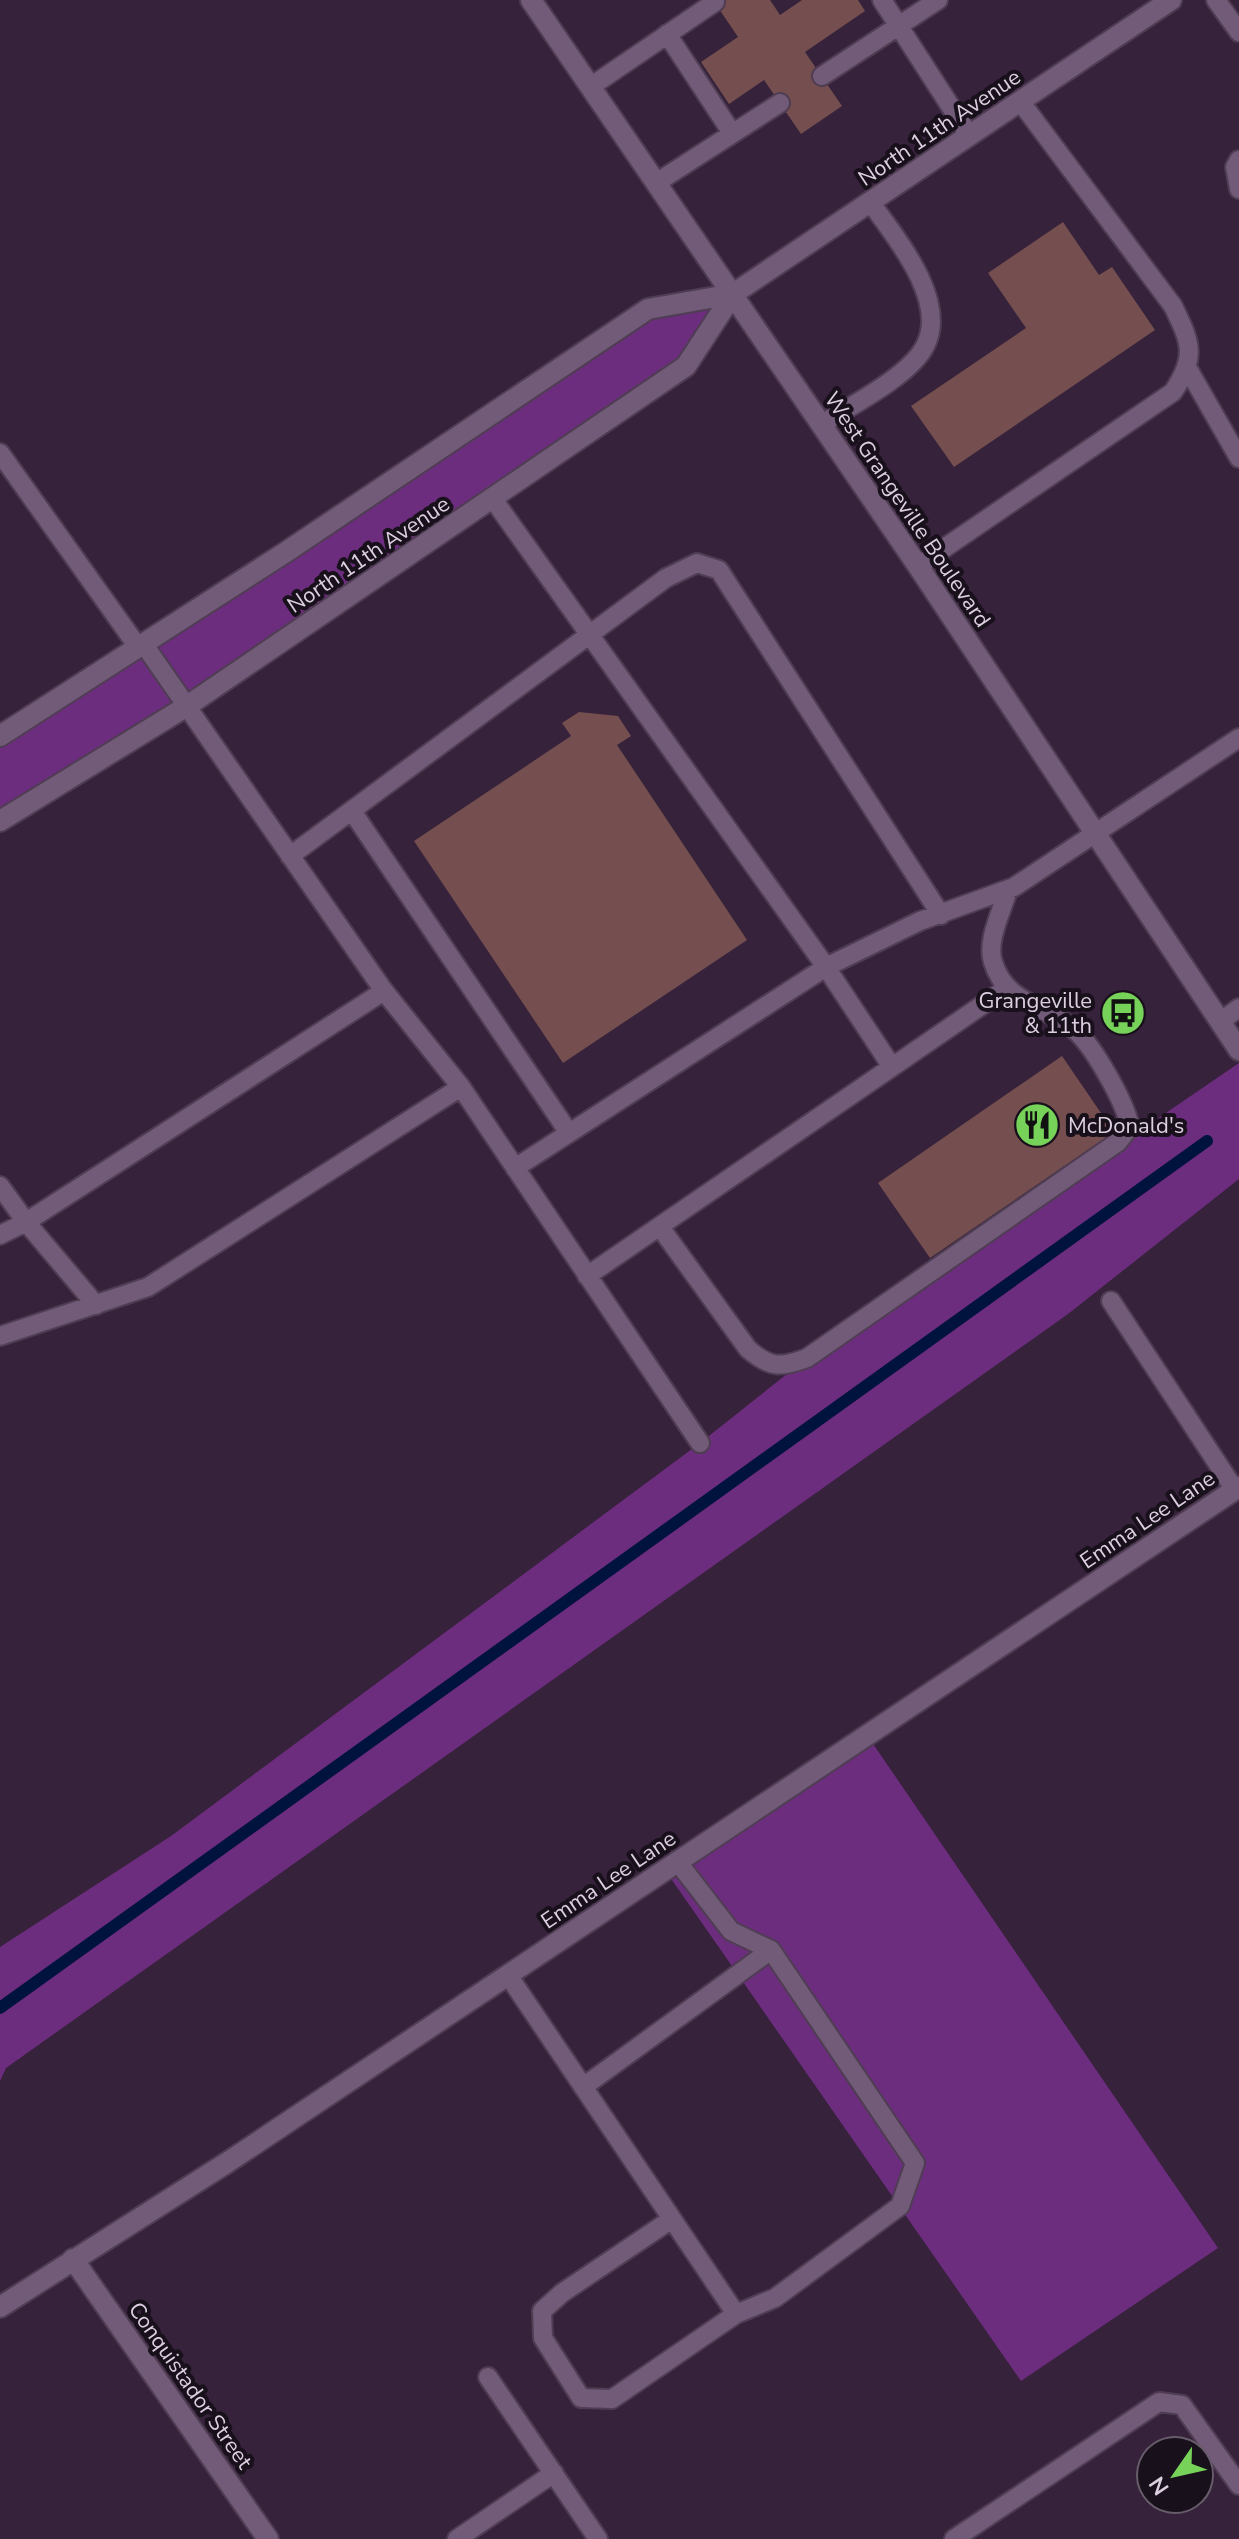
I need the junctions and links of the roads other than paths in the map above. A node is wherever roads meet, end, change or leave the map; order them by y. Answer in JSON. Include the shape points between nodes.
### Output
{"nodes":[{"id":1,"x":531,"y":0,"type":"edge"},
{"id":2,"x":882,"y":0,"type":"edge"},
{"id":3,"x":938,"y":0,"type":"edge"},
{"id":4,"x":1171,"y":0,"type":"edge"},
{"id":5,"x":1216,"y":0,"type":"edge"},
{"id":6,"x":715,"y":2,"type":"dead end"},
{"id":7,"x":898,"y":26,"type":"junction"},
{"id":8,"x":1239,"y":32,"type":"edge"},
{"id":9,"x":667,"y":34,"type":"junction"},
{"id":10,"x":822,"y":76,"type":"dead end"},
{"id":11,"x":590,"y":87,"type":"junction"},
{"id":12,"x":1020,"y":101,"type":"junction"},
{"id":13,"x":780,"y":103,"type":"dead end"},
{"id":14,"x":732,"y":133,"type":"junction"},
{"id":15,"x":969,"y":135,"type":"junction"},
{"id":16,"x":1239,"y":160,"type":"edge"},
{"id":17,"x":656,"y":183,"type":"junction"},
{"id":18,"x":1239,"y":189,"type":"edge"},
{"id":19,"x":870,"y":202,"type":"junction"},
{"id":20,"x":733,"y":294,"type":"junction"},
{"id":21,"x":1188,"y":369,"type":"junction"},
{"id":22,"x":822,"y":424,"type":"junction"},
{"id":23,"x":0,"y":453,"type":"edge"},
{"id":24,"x":1239,"y":458,"type":"edge"},
{"id":25,"x":493,"y":499,"type":"junction"},
{"id":26,"x":918,"y":566,"type":"junction"},
{"id":27,"x":588,"y":637,"type":"junction"},
{"id":28,"x":140,"y":645,"type":"junction"},
{"id":29,"x":187,"y":706,"type":"junction"},
{"id":30,"x":0,"y":736,"type":"edge"},
{"id":31,"x":1239,"y":738,"type":"edge"},
{"id":32,"x":352,"y":811,"type":"junction"},
{"id":33,"x":0,"y":821,"type":"edge"},
{"id":34,"x":1096,"y":833,"type":"junction"},
{"id":35,"x":290,"y":856,"type":"junction"},
{"id":36,"x":1008,"y":890,"type":"junction"},
{"id":37,"x":941,"y":915,"type":"junction"},
{"id":38,"x":826,"y":967,"type":"junction"},
{"id":39,"x":1007,"y":988,"type":"junction"},
{"id":40,"x":384,"y":991,"type":"junction"},
{"id":41,"x":1239,"y":1008,"type":"edge"},
{"id":42,"x":1221,"y":1021,"type":"junction"},
{"id":43,"x":1239,"y":1050,"type":"edge"},
{"id":44,"x":892,"y":1067,"type":"junction"},
{"id":45,"x":461,"y":1087,"type":"junction"},
{"id":46,"x":569,"y":1133,"type":"junction"},
{"id":47,"x":515,"y":1168,"type":"junction"},
{"id":48,"x":0,"y":1186,"type":"edge"},
{"id":49,"x":26,"y":1222,"type":"junction"},
{"id":50,"x":660,"y":1227,"type":"junction"},
{"id":51,"x":0,"y":1235,"type":"edge"},
{"id":52,"x":587,"y":1276,"type":"junction"},
{"id":53,"x":1111,"y":1301,"type":"dead end"},
{"id":54,"x":96,"y":1305,"type":"junction"},
{"id":55,"x":0,"y":1336,"type":"edge"},
{"id":56,"x":700,"y":1443,"type":"dead end"},
{"id":57,"x":1237,"y":1488,"type":"edge"},
{"id":58,"x":677,"y":1861,"type":"junction"},
{"id":59,"x":771,"y":1950,"type":"junction"},
{"id":60,"x":508,"y":1975,"type":"junction"},
{"id":61,"x":583,"y":2087,"type":"junction"},
{"id":62,"x":672,"y":2219,"type":"junction"},
{"id":63,"x":73,"y":2259,"type":"junction"},
{"id":64,"x":0,"y":2307,"type":"edge"},
{"id":65,"x":736,"y":2314,"type":"junction"},
{"id":66,"x":488,"y":2377,"type":"dead end"},
{"id":67,"x":554,"y":2473,"type":"junction"},
{"id":68,"x":1239,"y":2485,"type":"edge"},
{"id":69,"x":268,"y":2539,"type":"edge"},
{"id":70,"x":457,"y":2539,"type":"edge"},
{"id":71,"x":598,"y":2539,"type":"edge"},
{"id":72,"x":954,"y":2539,"type":"edge"}],
"edges":[{"from":1,"to":11,"type":"main road","name":"West Grangeville Boulevard"},
{"from":2,"to":7,"type":"lane"},
{"from":3,"to":7,"type":"lane"},
{"from":4,"to":12,"type":"main road","name":"North 11th Avenue"},
{"from":5,"to":8,"type":"lane"},
{"from":6,"to":9,"type":"lane"},
{"from":7,"to":10,"type":"lane"},
{"from":7,"to":15,"type":"lane"},
{"from":9,"to":11,"type":"lane"},
{"from":9,"to":14,"type":"lane"},
{"from":11,"to":17,"type":"main road","name":"West Grangeville Boulevard"},
{"from":12,"to":15,"type":"main road","name":"North 11th Avenue"},
{"from":12,"to":21,"type":"lane","via":[[1173,306],[1188,337]]},
{"from":13,"to":14,"type":"lane"},
{"from":14,"to":17,"type":"lane"},
{"from":15,"to":19,"type":"main road","name":"North 11th Avenue"},
{"from":16,"to":18,"type":"lane"},
{"from":17,"to":20,"type":"main road","name":"West Grangeville Boulevard"},
{"from":19,"to":20,"type":"main road","name":"North 11th Avenue"},
{"from":19,"to":22,"type":"lane","via":[[909,254],[929,307],[931,331],[925,348],[906,367]]},
{"from":20,"to":22,"type":"main road","name":"West Grangeville Boulevard"},
{"from":20,"to":25,"type":"main road","name":"North 11th Avenue","via":[[686,366]]},
{"from":20,"to":28,"type":"main road","name":"North 11th Avenue","via":[[648,309]]},
{"from":21,"to":24,"type":"lane"},
{"from":21,"to":26,"type":"lane","via":[[1173,392]]},
{"from":22,"to":26,"type":"main road","name":"West Grangeville Boulevard"},
{"from":23,"to":28,"type":"lane"},
{"from":25,"to":27,"type":"lane"},
{"from":25,"to":29,"type":"main road","name":"North 11th Avenue"},
{"from":26,"to":34,"type":"main road","name":"West Grangeville Boulevard"},
{"from":27,"to":32,"type":"lane"},
{"from":27,"to":37,"type":"lane","via":[[666,578],[697,563],[719,570]]},
{"from":27,"to":38,"type":"lane"},
{"from":28,"to":29,"type":"lane"},
{"from":28,"to":30,"type":"main road","name":"North 11th Avenue"},
{"from":29,"to":33,"type":"main road","name":"North 11th Avenue"},
{"from":29,"to":35,"type":"lane"},
{"from":31,"to":34,"type":"lane"},
{"from":32,"to":35,"type":"lane"},
{"from":32,"to":46,"type":"lane"},
{"from":34,"to":36,"type":"lane"},
{"from":34,"to":42,"type":"main road","name":"West Grangeville Boulevard"},
{"from":35,"to":40,"type":"lane"},
{"from":36,"to":37,"type":"lane"},
{"from":36,"to":39,"type":"lane","via":[[992,952]]},
{"from":37,"to":38,"type":"lane"},
{"from":38,"to":44,"type":"lane"},
{"from":38,"to":46,"type":"lane"},
{"from":39,"to":44,"type":"lane"},
{"from":39,"to":50,"type":"lane","via":[[1075,1029],[1126,1106],[1130,1127],[1118,1142],[807,1358],[783,1367],[766,1365],[748,1349]]},
{"from":40,"to":45,"type":"lane"},
{"from":40,"to":49,"type":"lane"},
{"from":41,"to":42,"type":"lane"},
{"from":42,"to":43,"type":"main road","name":"West Grangeville Boulevard"},
{"from":44,"to":50,"type":"lane"},
{"from":45,"to":47,"type":"lane"},
{"from":45,"to":54,"type":"lane","via":[[148,1287]]},
{"from":46,"to":47,"type":"lane"},
{"from":47,"to":52,"type":"lane"},
{"from":48,"to":49,"type":"lane"},
{"from":49,"to":51,"type":"lane"},
{"from":49,"to":54,"type":"lane"},
{"from":50,"to":52,"type":"lane"},
{"from":52,"to":56,"type":"lane"},
{"from":53,"to":57,"type":"lane"},
{"from":54,"to":55,"type":"lane"},
{"from":57,"to":58,"type":"main road","name":"Emma Lee Lane"},
{"from":58,"to":59,"type":"lane","via":[[731,1931]]},
{"from":58,"to":60,"type":"main road","name":"Emma Lee Lane"},
{"from":59,"to":61,"type":"lane"},
{"from":59,"to":65,"type":"lane","via":[[915,2163],[900,2206],[775,2298]]},
{"from":60,"to":61,"type":"lane"},
{"from":60,"to":63,"type":"main road","name":"Emma Lee Lane"},
{"from":61,"to":62,"type":"lane"},
{"from":62,"to":65,"type":"lane"},
{"from":62,"to":65,"type":"lane","via":[[542,2311],[543,2338],[581,2398],[612,2399]]},
{"from":63,"to":64,"type":"main road","name":"Emma Lee Lane"},
{"from":63,"to":69,"type":"main road","name":"Conquistador Street"},
{"from":66,"to":67,"type":"lane"},
{"from":67,"to":70,"type":"lane"},
{"from":67,"to":71,"type":"lane"},
{"from":68,"to":72,"type":"lane","via":[[1182,2405],[1159,2402]]}]}
